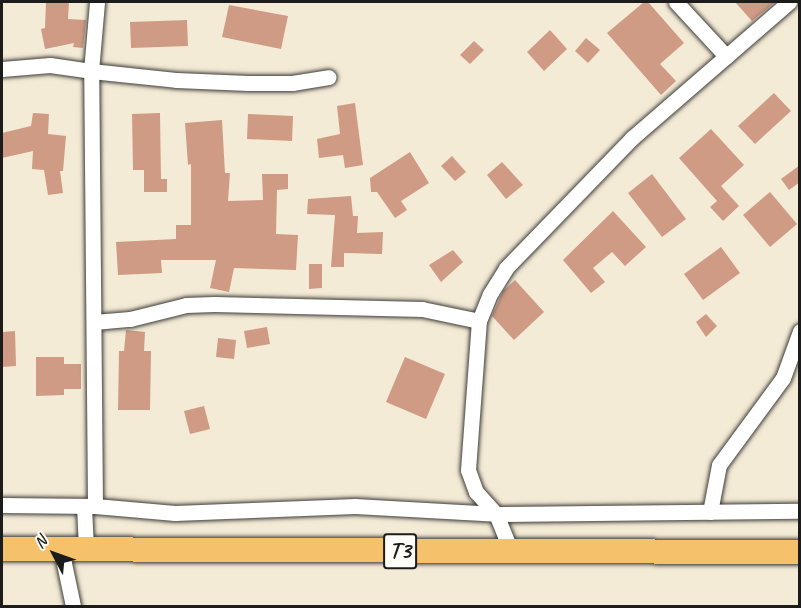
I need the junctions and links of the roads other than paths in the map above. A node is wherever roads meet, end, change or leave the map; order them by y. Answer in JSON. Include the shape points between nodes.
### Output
{"nodes":[{"id":1,"x":97,"y":2,"type":"edge"},
{"id":2,"x":676,"y":2,"type":"edge"},
{"id":3,"x":789,"y":2,"type":"edge"},
{"id":4,"x":726,"y":56,"type":"junction"},
{"id":5,"x":2,"y":69,"type":"edge"},
{"id":6,"x":91,"y":71,"type":"junction"},
{"id":7,"x":329,"y":77,"type":"dead end"},
{"id":8,"x":479,"y":321,"type":"junction"},
{"id":9,"x":94,"y":322,"type":"junction"},
{"id":10,"x":800,"y":331,"type":"edge"},
{"id":11,"x":2,"y":505,"type":"edge"},
{"id":12,"x":89,"y":506,"type":"junction"},
{"id":13,"x":710,"y":512,"type":"junction"},
{"id":14,"x":800,"y":512,"type":"edge"},
{"id":15,"x":496,"y":514,"type":"junction"},
{"id":16,"x":2,"y":549,"type":"edge"},
{"id":17,"x":61,"y":549,"type":"junction"},
{"id":18,"x":86,"y":549,"type":"junction"},
{"id":19,"x":511,"y":551,"type":"junction"},
{"id":20,"x":800,"y":552,"type":"edge"},
{"id":21,"x":72,"y":606,"type":"edge"}],
"edges":[{"from":1,"to":6,"type":"street"},
{"from":2,"to":4,"type":"street"},
{"from":3,"to":4,"type":"street"},
{"from":4,"to":8,"type":"street","via":[[633,138],[514,260],[490,294]]},
{"from":5,"to":6,"type":"street","via":[[50,65]]},
{"from":6,"to":7,"type":"street","via":[[248,83],[292,83]]},
{"from":6,"to":9,"type":"street"},
{"from":8,"to":9,"type":"street","via":[[422,309],[214,304],[186,305],[130,319]]},
{"from":8,"to":15,"type":"street","via":[[468,470],[476,492]]},
{"from":9,"to":12,"type":"street"},
{"from":10,"to":13,"type":"street","via":[[783,378],[719,465]]},
{"from":11,"to":12,"type":"street"},
{"from":12,"to":15,"type":"street","via":[[175,513],[356,506]]},
{"from":12,"to":18,"type":"street"},
{"from":13,"to":14,"type":"street"},
{"from":13,"to":15,"type":"street"},
{"from":15,"to":19,"type":"street"},
{"from":16,"to":17,"type":"highway","number":"T3"},
{"from":17,"to":18,"type":"highway","number":"T3"},
{"from":17,"to":21,"type":"street"},
{"from":18,"to":19,"type":"highway","number":"T3"},
{"from":19,"to":20,"type":"highway","number":"T3"}]}
